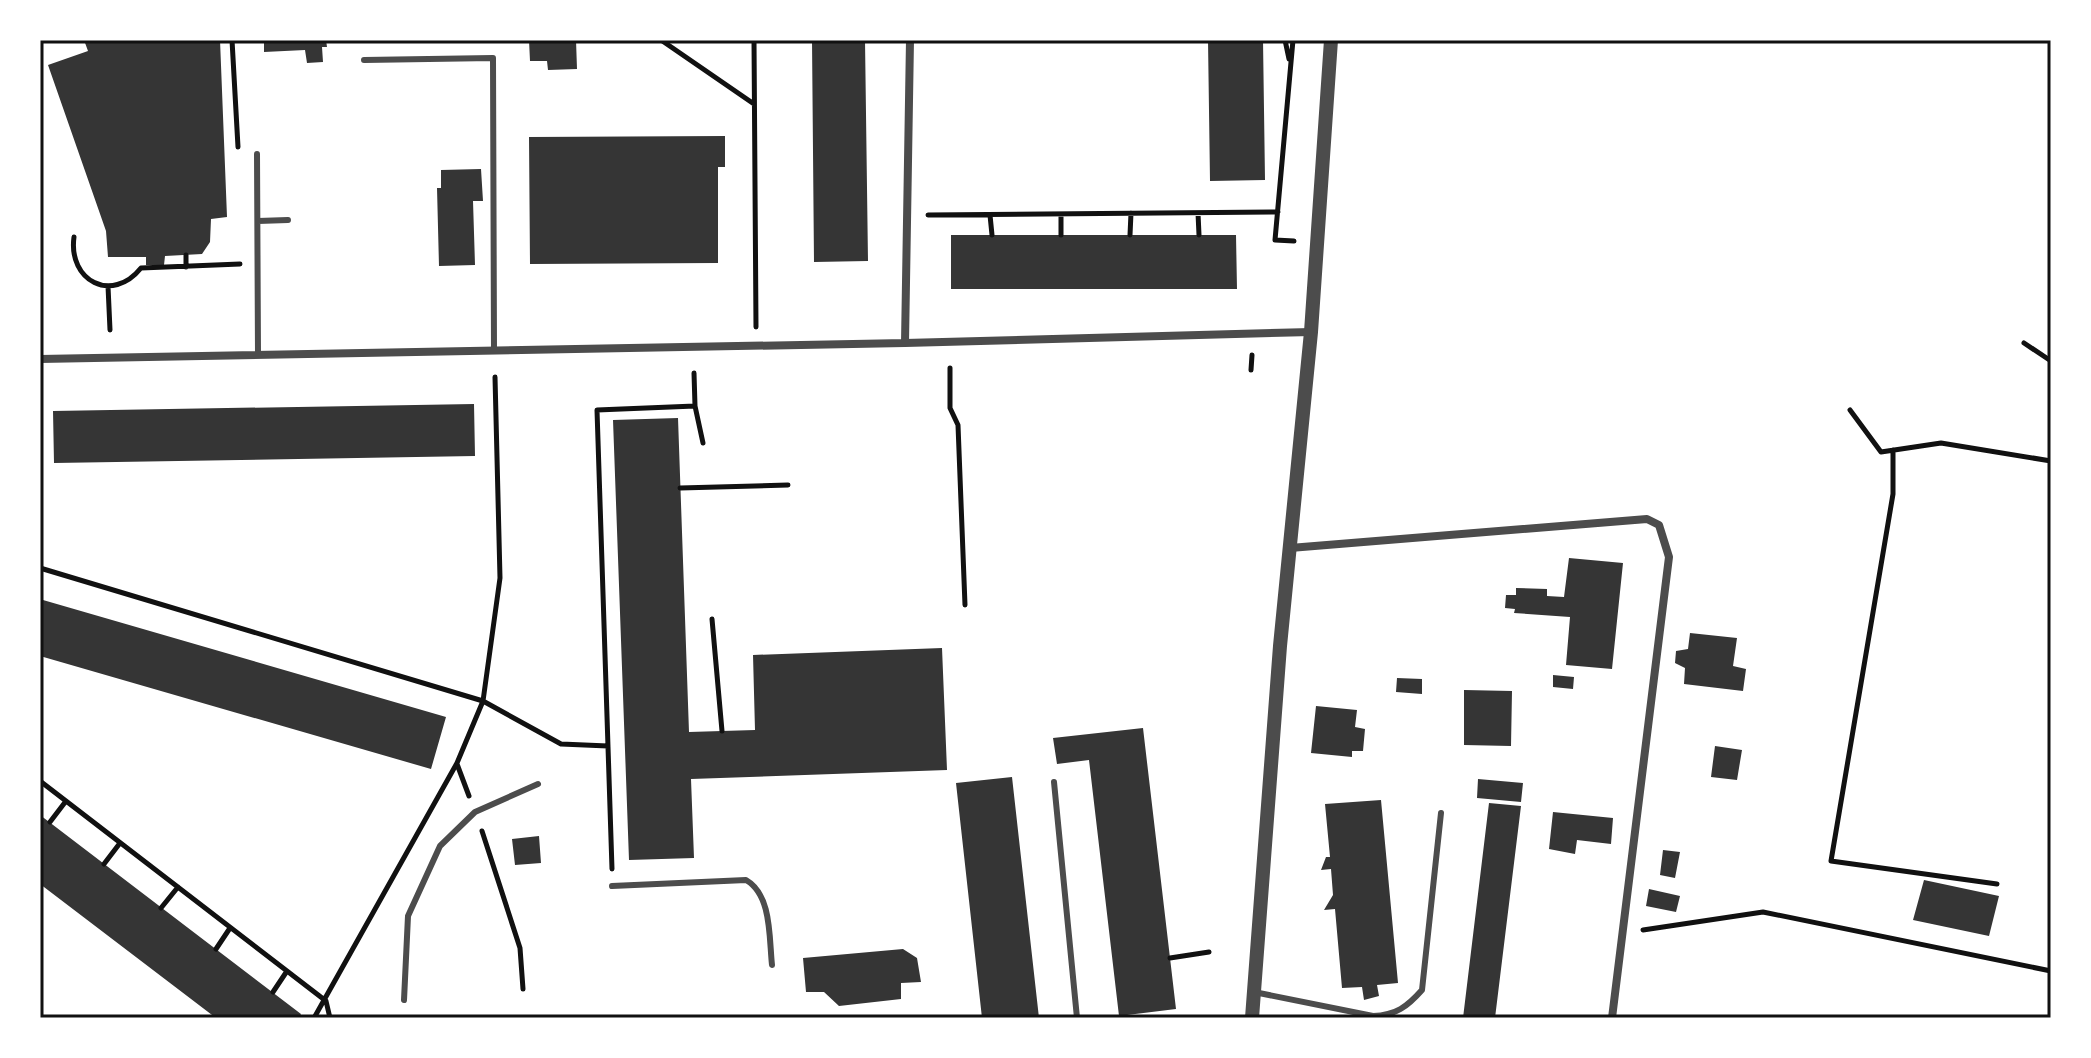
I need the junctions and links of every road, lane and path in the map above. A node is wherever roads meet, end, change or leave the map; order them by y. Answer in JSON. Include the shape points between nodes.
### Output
{"nodes":[{"id":1,"x":661,"y":40,"type":"edge"},
{"id":2,"x":754,"y":40,"type":"edge"},
{"id":3,"x":910,"y":40,"type":"edge"},
{"id":4,"x":1285,"y":40,"type":"edge"},
{"id":5,"x":1293,"y":40,"type":"edge"},
{"id":6,"x":1331,"y":40,"type":"edge"},
{"id":7,"x":364,"y":60,"type":"dead end"},
{"id":8,"x":1291,"y":66,"type":"junction"},
{"id":9,"x":755,"y":104,"type":"junction"},
{"id":10,"x":257,"y":154,"type":"dead end"},
{"id":11,"x":1278,"y":212,"type":"junction"},
{"id":12,"x":1131,"y":213,"type":"junction"},
{"id":13,"x":1198,"y":213,"type":"junction"},
{"id":14,"x":1061,"y":214,"type":"junction"},
{"id":15,"x":907,"y":215,"type":"junction"},
{"id":16,"x":990,"y":215,"type":"junction"},
{"id":17,"x":288,"y":220,"type":"dead end"},
{"id":18,"x":258,"y":221,"type":"junction"},
{"id":19,"x":992,"y":235,"type":"dead end"},
{"id":20,"x":1061,"y":235,"type":"dead end"},
{"id":21,"x":1130,"y":235,"type":"dead end"},
{"id":22,"x":1199,"y":235,"type":"dead end"},
{"id":23,"x":74,"y":237,"type":"dead end"},
{"id":24,"x":1294,"y":241,"type":"dead end"},
{"id":25,"x":186,"y":255,"type":"dead end"},
{"id":26,"x":245,"y":264,"type":"dead end"},
{"id":27,"x":186,"y":267,"type":"junction"},
{"id":28,"x":108,"y":286,"type":"junction"},
{"id":29,"x":110,"y":330,"type":"dead end"},
{"id":30,"x":1311,"y":332,"type":"junction"},
{"id":31,"x":905,"y":343,"type":"junction"},
{"id":32,"x":2024,"y":343,"type":"dead end"},
{"id":33,"x":756,"y":344,"type":"junction"},
{"id":34,"x":494,"y":351,"type":"junction"},
{"id":35,"x":258,"y":355,"type":"junction"},
{"id":36,"x":40,"y":359,"type":"edge"},
{"id":37,"x":2051,"y":361,"type":"edge"},
{"id":38,"x":950,"y":368,"type":"dead end"},
{"id":39,"x":694,"y":373,"type":"dead end"},
{"id":40,"x":495,"y":377,"type":"dead end"},
{"id":41,"x":695,"y":406,"type":"junction"},
{"id":42,"x":1850,"y":410,"type":"dead end"},
{"id":43,"x":703,"y":443,"type":"dead end"},
{"id":44,"x":1893,"y":450,"type":"junction"},
{"id":45,"x":2051,"y":461,"type":"edge"},
{"id":46,"x":788,"y":485,"type":"dead end"},
{"id":47,"x":680,"y":488,"type":"dead end"},
{"id":48,"x":1290,"y":548,"type":"junction"},
{"id":49,"x":40,"y":568,"type":"edge"},
{"id":50,"x":965,"y":605,"type":"dead end"},
{"id":51,"x":712,"y":619,"type":"dead end"},
{"id":52,"x":483,"y":701,"type":"junction"},
{"id":53,"x":722,"y":731,"type":"dead end"},
{"id":54,"x":608,"y":746,"type":"junction"},
{"id":55,"x":457,"y":763,"type":"junction"},
{"id":56,"x":40,"y":781,"type":"edge"},
{"id":57,"x":1054,"y":782,"type":"dead end"},
{"id":58,"x":538,"y":784,"type":"dead end"},
{"id":59,"x":66,"y":801,"type":"junction"},
{"id":60,"x":475,"y":812,"type":"junction"},
{"id":61,"x":1441,"y":813,"type":"dead end"},
{"id":62,"x":50,"y":822,"type":"dead end"},
{"id":63,"x":120,"y":843,"type":"junction"},
{"id":64,"x":104,"y":864,"type":"dead end"},
{"id":65,"x":1997,"y":884,"type":"dead end"},
{"id":66,"x":612,"y":886,"type":"joint"},
{"id":67,"x":178,"y":887,"type":"junction"},
{"id":68,"x":161,"y":908,"type":"dead end"},
{"id":69,"x":230,"y":928,"type":"junction"},
{"id":70,"x":1623,"y":934,"type":"junction"},
{"id":71,"x":216,"y":949,"type":"dead end"},
{"id":72,"x":1209,"y":952,"type":"dead end"},
{"id":73,"x":1170,"y":958,"type":"dead end"},
{"id":74,"x":772,"y":965,"type":"dead end"},
{"id":75,"x":287,"y":971,"type":"junction"},
{"id":76,"x":2051,"y":971,"type":"edge"},
{"id":77,"x":523,"y":989,"type":"dead end"},
{"id":78,"x":273,"y":992,"type":"dead end"},
{"id":79,"x":1254,"y":992,"type":"junction"},
{"id":80,"x":404,"y":1000,"type":"dead end"},
{"id":81,"x":326,"y":1001,"type":"junction"},
{"id":82,"x":314,"y":1018,"type":"edge"},
{"id":83,"x":330,"y":1018,"type":"edge"},
{"id":84,"x":1077,"y":1018,"type":"edge"},
{"id":85,"x":1252,"y":1018,"type":"edge"},
{"id":86,"x":1612,"y":1018,"type":"edge"}],
"edges":[{"from":1,"to":9,"type":"path"},
{"from":2,"to":9,"type":"path"},
{"from":3,"to":15,"type":"street"},
{"from":4,"to":8,"type":"path"},
{"from":5,"to":8,"type":"path"},
{"from":6,"to":30,"type":"street"},
{"from":7,"to":34,"type":"lane","via":[[493,58]]},
{"from":8,"to":11,"type":"path"},
{"from":9,"to":33,"type":"path"},
{"from":10,"to":18,"type":"lane"},
{"from":11,"to":13,"type":"path"},
{"from":11,"to":24,"type":"path","via":[[1275,240]]},
{"from":12,"to":13,"type":"path"},
{"from":12,"to":14,"type":"path"},
{"from":12,"to":21,"type":"path"},
{"from":13,"to":22,"type":"path"},
{"from":14,"to":16,"type":"path"},
{"from":14,"to":20,"type":"path"},
{"from":15,"to":16,"type":"path"},
{"from":15,"to":31,"type":"street"},
{"from":16,"to":19,"type":"path"},
{"from":17,"to":18,"type":"lane"},
{"from":18,"to":35,"type":"lane"},
{"from":23,"to":28,"type":"path","via":[[75,265],[95,283]]},
{"from":25,"to":27,"type":"path"},
{"from":26,"to":27,"type":"path"},
{"from":27,"to":28,"type":"path","via":[[141,268],[127,282]]},
{"from":28,"to":29,"type":"path"},
{"from":30,"to":31,"type":"street"},
{"from":30,"to":48,"type":"street"},
{"from":31,"to":33,"type":"street"},
{"from":32,"to":37,"type":"path"},
{"from":33,"to":34,"type":"street"},
{"from":34,"to":35,"type":"street"},
{"from":35,"to":36,"type":"street"},
{"from":38,"to":50,"type":"path","via":[[950,408],[958,425]]},
{"from":39,"to":41,"type":"path"},
{"from":40,"to":52,"type":"path","via":[[500,578]]},
{"from":41,"to":43,"type":"path"},
{"from":41,"to":54,"type":"path","via":[[597,410]]},
{"from":42,"to":44,"type":"path","via":[[1881,452]]},
{"from":44,"to":45,"type":"path","via":[[1941,443]]},
{"from":44,"to":65,"type":"path","via":[[1893,494],[1831,861]]},
{"from":46,"to":47,"type":"path"},
{"from":48,"to":70,"type":"street","via":[[1647,519],[1659,525],[1669,557]]},
{"from":48,"to":79,"type":"street"},
{"from":49,"to":52,"type":"path"},
{"from":51,"to":53,"type":"path"},
{"from":52,"to":54,"type":"path","via":[[561,744]]},
{"from":52,"to":55,"type":"path"},
{"from":54,"to":66,"type":"path"},
{"from":55,"to":60,"type":"path"},
{"from":55,"to":81,"type":"path"},
{"from":56,"to":59,"type":"path"},
{"from":57,"to":84,"type":"lane"},
{"from":58,"to":60,"type":"lane"},
{"from":59,"to":62,"type":"path"},
{"from":59,"to":63,"type":"path"},
{"from":60,"to":77,"type":"path","via":[[520,948]]},
{"from":60,"to":80,"type":"lane","via":[[440,846],[408,916]]},
{"from":61,"to":79,"type":"lane","via":[[1422,990],[1410,1004],[1392,1015],[1373,1016]]},
{"from":63,"to":64,"type":"path"},
{"from":63,"to":67,"type":"path"},
{"from":66,"to":74,"type":"lane","via":[[746,880],[764,902]]},
{"from":67,"to":68,"type":"path"},
{"from":67,"to":69,"type":"path"},
{"from":69,"to":71,"type":"path"},
{"from":69,"to":75,"type":"path"},
{"from":70,"to":76,"type":"path","via":[[1763,912]]},
{"from":70,"to":86,"type":"street"},
{"from":72,"to":73,"type":"path"},
{"from":75,"to":78,"type":"path"},
{"from":75,"to":81,"type":"path"},
{"from":79,"to":85,"type":"street"},
{"from":81,"to":82,"type":"path"},
{"from":81,"to":83,"type":"path"}]}
